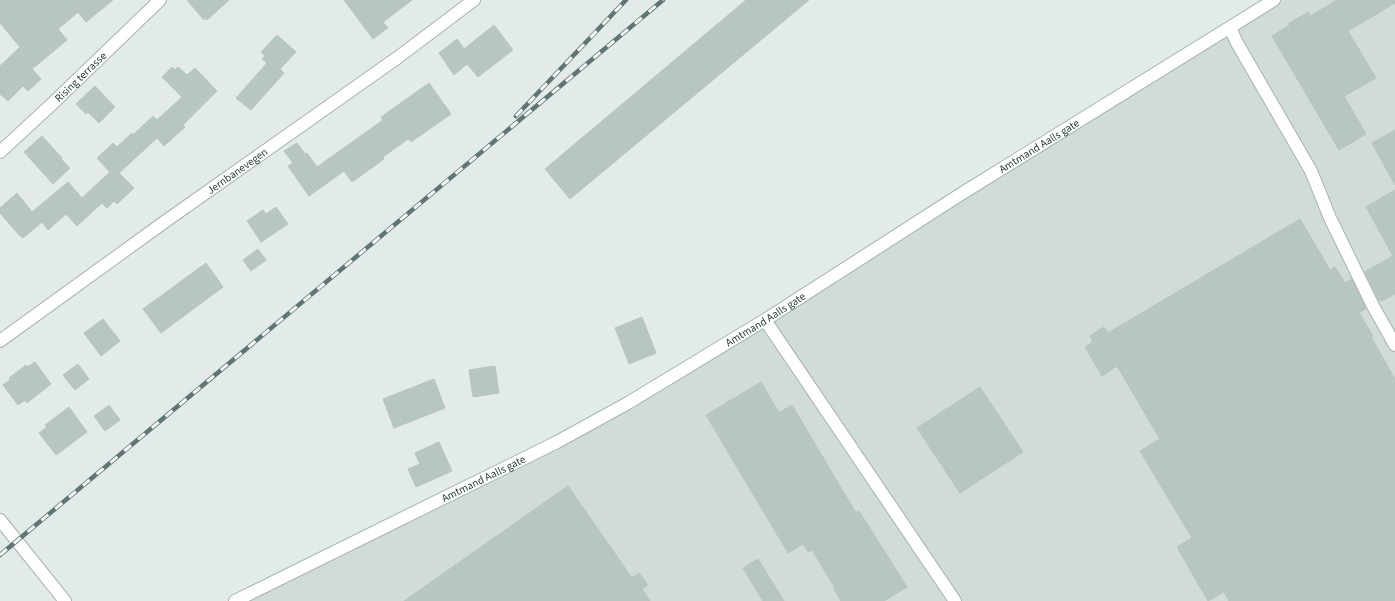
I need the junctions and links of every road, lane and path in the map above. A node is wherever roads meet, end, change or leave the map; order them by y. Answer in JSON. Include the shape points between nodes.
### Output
{"nodes":[{"id":1,"x":474,"y":0,"type":"edge"},
{"id":2,"x":1274,"y":0,"type":"edge"},
{"id":3,"x":158,"y":1,"type":"edge"},
{"id":4,"x":1230,"y":28,"type":"junction"},
{"id":5,"x":0,"y":152,"type":"edge"},
{"id":6,"x":765,"y":320,"type":"junction"},
{"id":7,"x":0,"y":341,"type":"edge"},
{"id":8,"x":1395,"y":345,"type":"edge"},
{"id":9,"x":0,"y":520,"type":"edge"},
{"id":10,"x":64,"y":601,"type":"edge"},
{"id":11,"x":235,"y":601,"type":"edge"},
{"id":12,"x":955,"y":601,"type":"edge"}],
"edges":[{"from":1,"to":7,"type":"street","name":"Jernbanevegen"},
{"from":2,"to":4,"type":"street","name":"Amtmand Aalls gate"},
{"from":3,"to":5,"type":"street","name":"Rising terrasse"},
{"from":4,"to":6,"type":"street","name":"Amtmand Aalls gate","via":[[961,194]]},
{"from":4,"to":8,"type":"street","via":[[1311,171],[1330,218],[1369,299]]},
{"from":6,"to":11,"type":"street","name":"Amtmand Aalls gate","via":[[628,403],[557,442]]},
{"from":6,"to":12,"type":"street"},
{"from":9,"to":10,"type":"street"}]}
